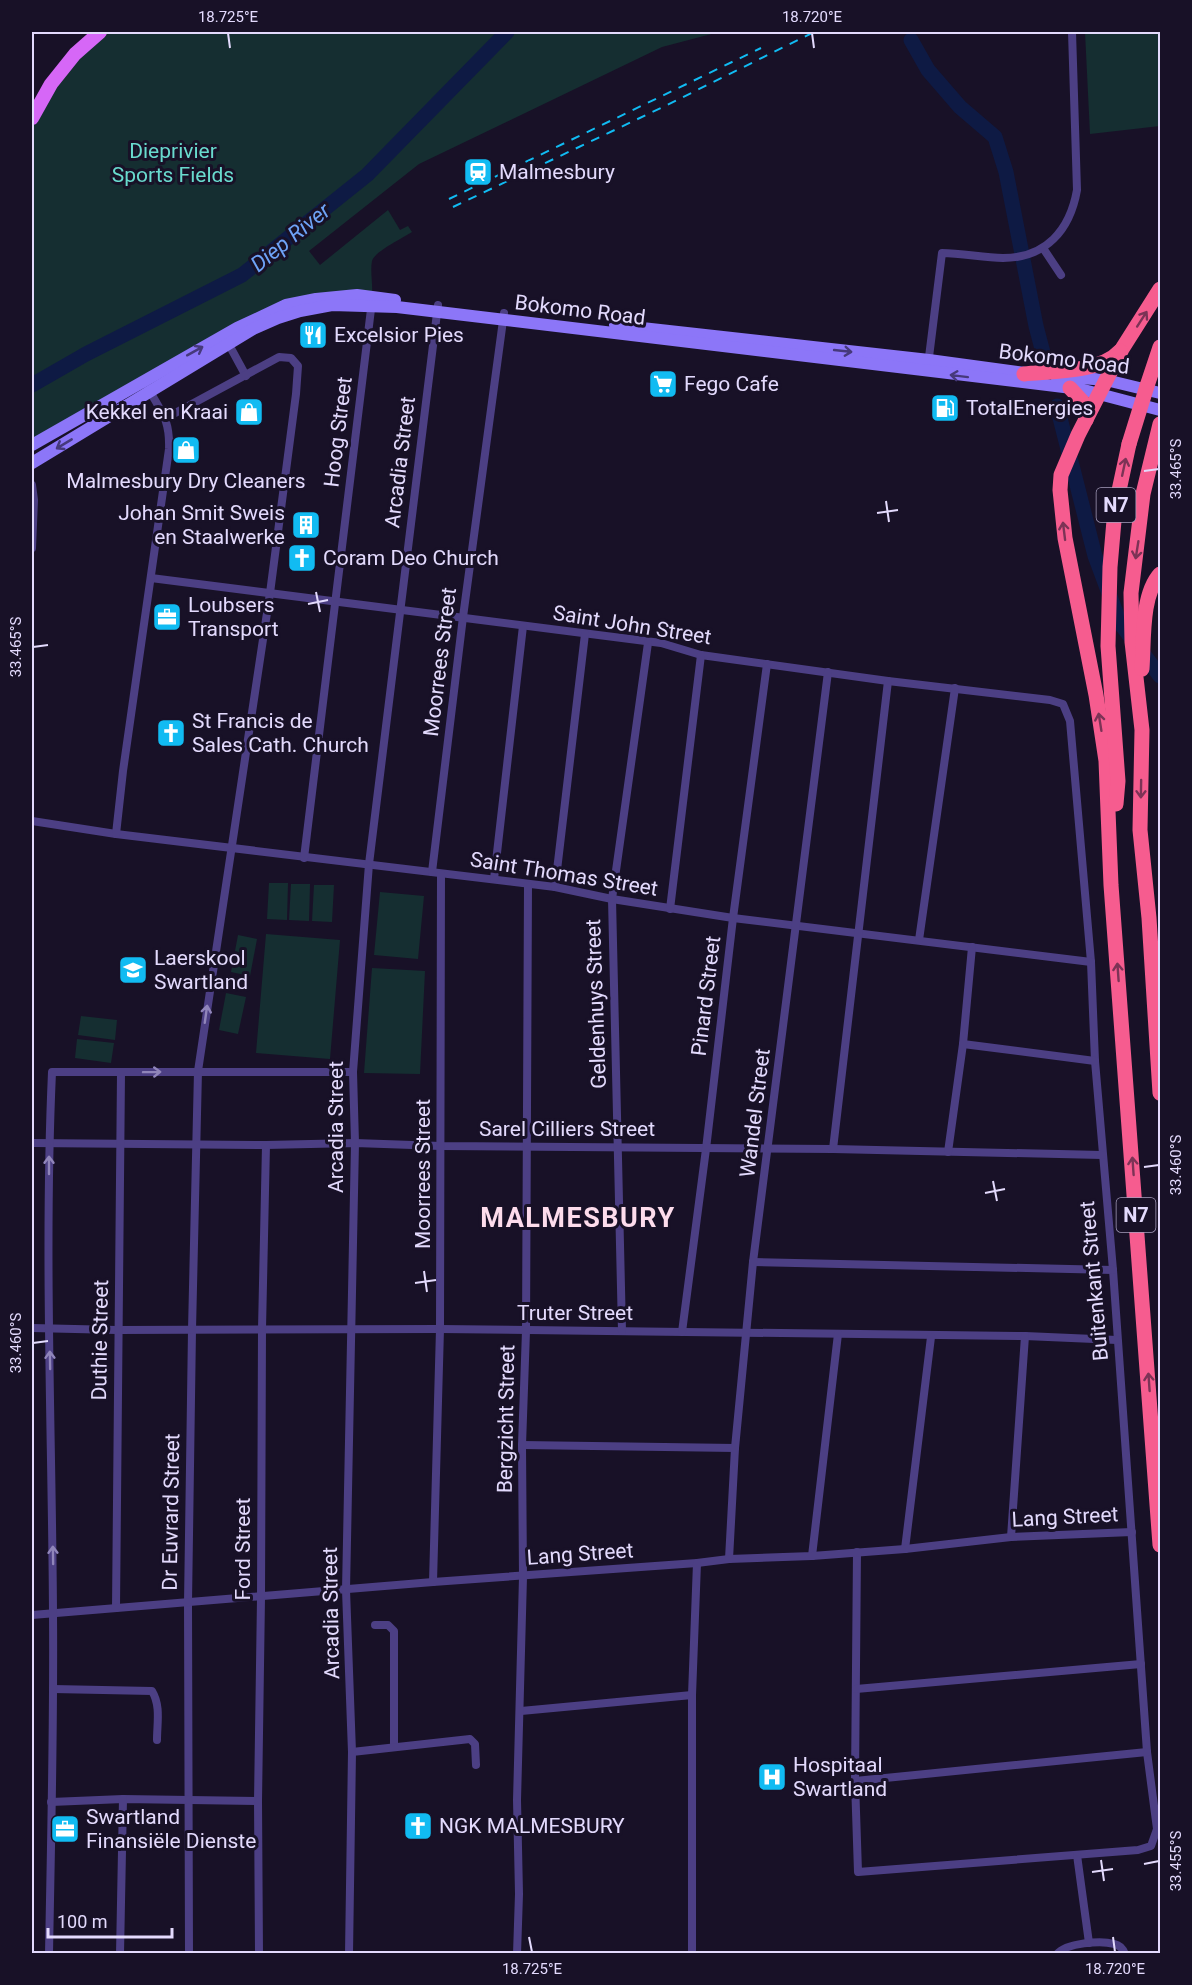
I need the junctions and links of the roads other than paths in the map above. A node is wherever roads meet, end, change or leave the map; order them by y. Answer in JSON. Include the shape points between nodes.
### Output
{"nodes":[{"id":1,"x":100,"y":32,"type":"edge"},
{"id":2,"x":1072,"y":32,"type":"edge"},
{"id":3,"x":32,"y":118,"type":"edge"},
{"id":4,"x":1043,"y":248,"type":"junction"},
{"id":5,"x":1061,"y":275,"type":"dead end"},
{"id":6,"x":1161,"y":289,"type":"edge"},
{"id":7,"x":372,"y":300,"type":"junction"},
{"id":8,"x":437,"y":308,"type":"junction"},
{"id":9,"x":504,"y":316,"type":"junction"},
{"id":10,"x":227,"y":340,"type":"junction"},
{"id":11,"x":1161,"y":347,"type":"edge"},
{"id":12,"x":1122,"y":349,"type":"junction"},
{"id":13,"x":928,"y":366,"type":"junction"},
{"id":14,"x":1024,"y":374,"type":"junction"},
{"id":15,"x":246,"y":376,"type":"junction"},
{"id":16,"x":147,"y":386,"type":"junction"},
{"id":17,"x":1103,"y":387,"type":"junction"},
{"id":18,"x":1070,"y":388,"type":"junction"},
{"id":19,"x":1154,"y":390,"type":"edge"},
{"id":20,"x":1161,"y":410,"type":"edge"},
{"id":21,"x":166,"y":418,"type":"junction"},
{"id":22,"x":1086,"y":420,"type":"junction"},
{"id":23,"x":1161,"y":424,"type":"edge"},
{"id":24,"x":32,"y":445,"type":"edge"},
{"id":25,"x":32,"y":463,"type":"edge"},
{"id":26,"x":32,"y":485,"type":"edge"},
{"id":27,"x":32,"y":547,"type":"edge"},
{"id":28,"x":1161,"y":573,"type":"edge"},
{"id":29,"x":151,"y":578,"type":"junction"},
{"id":30,"x":270,"y":593,"type":"junction"},
{"id":31,"x":336,"y":603,"type":"junction"},
{"id":32,"x":399,"y":610,"type":"junction"},
{"id":33,"x":463,"y":617,"type":"junction"},
{"id":34,"x":523,"y":626,"type":"junction"},
{"id":35,"x":585,"y":634,"type":"junction"},
{"id":36,"x":648,"y":643,"type":"junction"},
{"id":37,"x":701,"y":654,"type":"junction"},
{"id":38,"x":767,"y":664,"type":"junction"},
{"id":39,"x":828,"y":672,"type":"junction"},
{"id":40,"x":888,"y":681,"type":"junction"},
{"id":41,"x":955,"y":688,"type":"junction"},
{"id":42,"x":1139,"y":702,"type":"junction"},
{"id":43,"x":1067,"y":711,"type":"joint"},
{"id":44,"x":32,"y":821,"type":"edge"},
{"id":45,"x":116,"y":834,"type":"junction"},
{"id":46,"x":231,"y":848,"type":"junction"},
{"id":47,"x":304,"y":858,"type":"junction"},
{"id":48,"x":369,"y":864,"type":"junction"},
{"id":49,"x":436,"y":873,"type":"junction"},
{"id":50,"x":494,"y":879,"type":"junction"},
{"id":51,"x":528,"y":885,"type":"junction"},
{"id":52,"x":1111,"y":885,"type":"junction"},
{"id":53,"x":555,"y":887,"type":"junction"},
{"id":54,"x":612,"y":899,"type":"junction"},
{"id":55,"x":670,"y":909,"type":"junction"},
{"id":56,"x":733,"y":918,"type":"junction"},
{"id":57,"x":797,"y":925,"type":"junction"},
{"id":58,"x":857,"y":933,"type":"junction"},
{"id":59,"x":918,"y":940,"type":"junction"},
{"id":60,"x":972,"y":947,"type":"junction"},
{"id":61,"x":1090,"y":962,"type":"junction"},
{"id":62,"x":963,"y":1044,"type":"junction"},
{"id":63,"x":1095,"y":1061,"type":"junction"},
{"id":64,"x":198,"y":1071,"type":"junction"},
{"id":65,"x":353,"y":1072,"type":"junction"},
{"id":66,"x":121,"y":1073,"type":"junction"},
{"id":67,"x":1161,"y":1092,"type":"edge"},
{"id":68,"x":49,"y":1142,"type":"junction"},
{"id":69,"x":32,"y":1143,"type":"edge"},
{"id":70,"x":120,"y":1143,"type":"junction"},
{"id":71,"x":195,"y":1143,"type":"junction"},
{"id":72,"x":355,"y":1143,"type":"junction"},
{"id":73,"x":266,"y":1145,"type":"junction"},
{"id":74,"x":441,"y":1146,"type":"junction"},
{"id":75,"x":528,"y":1146,"type":"junction"},
{"id":76,"x":618,"y":1147,"type":"junction"},
{"id":77,"x":706,"y":1149,"type":"junction"},
{"id":78,"x":832,"y":1149,"type":"junction"},
{"id":79,"x":769,"y":1150,"type":"junction"},
{"id":80,"x":948,"y":1152,"type":"junction"},
{"id":81,"x":1102,"y":1155,"type":"junction"},
{"id":82,"x":753,"y":1262,"type":"junction"},
{"id":83,"x":1113,"y":1270,"type":"junction"},
{"id":84,"x":32,"y":1328,"type":"edge"},
{"id":85,"x":49,"y":1328,"type":"junction"},
{"id":86,"x":262,"y":1329,"type":"junction"},
{"id":87,"x":352,"y":1329,"type":"junction"},
{"id":88,"x":440,"y":1329,"type":"junction"},
{"id":89,"x":117,"y":1330,"type":"junction"},
{"id":90,"x":192,"y":1330,"type":"junction"},
{"id":91,"x":526,"y":1331,"type":"junction"},
{"id":92,"x":622,"y":1331,"type":"junction"},
{"id":93,"x":682,"y":1332,"type":"junction"},
{"id":94,"x":746,"y":1332,"type":"junction"},
{"id":95,"x":838,"y":1334,"type":"junction"},
{"id":96,"x":1025,"y":1336,"type":"junction"},
{"id":97,"x":931,"y":1337,"type":"junction"},
{"id":98,"x":1117,"y":1340,"type":"junction"},
{"id":99,"x":522,"y":1445,"type":"junction"},
{"id":100,"x":735,"y":1448,"type":"junction"},
{"id":101,"x":1132,"y":1532,"type":"junction"},
{"id":102,"x":1011,"y":1537,"type":"junction"},
{"id":103,"x":1161,"y":1545,"type":"edge"},
{"id":104,"x":906,"y":1549,"type":"junction"},
{"id":105,"x":857,"y":1552,"type":"junction"},
{"id":106,"x":812,"y":1556,"type":"junction"},
{"id":107,"x":729,"y":1559,"type":"junction"},
{"id":108,"x":697,"y":1563,"type":"junction"},
{"id":109,"x":523,"y":1577,"type":"junction"},
{"id":110,"x":433,"y":1582,"type":"junction"},
{"id":111,"x":346,"y":1590,"type":"junction"},
{"id":112,"x":261,"y":1598,"type":"junction"},
{"id":113,"x":188,"y":1603,"type":"junction"},
{"id":114,"x":116,"y":1608,"type":"junction"},
{"id":115,"x":53,"y":1614,"type":"junction"},
{"id":116,"x":32,"y":1615,"type":"edge"},
{"id":117,"x":375,"y":1625,"type":"dead end"},
{"id":118,"x":1141,"y":1664,"type":"junction"},
{"id":119,"x":53,"y":1689,"type":"junction"},
{"id":120,"x":856,"y":1689,"type":"junction"},
{"id":121,"x":692,"y":1695,"type":"junction"},
{"id":122,"x":521,"y":1711,"type":"junction"},
{"id":123,"x":157,"y":1740,"type":"dead end"},
{"id":124,"x":394,"y":1747,"type":"junction"},
{"id":125,"x":352,"y":1752,"type":"junction"},
{"id":126,"x":1147,"y":1752,"type":"junction"},
{"id":127,"x":476,"y":1765,"type":"dead end"},
{"id":128,"x":855,"y":1781,"type":"junction"},
{"id":129,"x":123,"y":1799,"type":"junction"},
{"id":130,"x":258,"y":1801,"type":"junction"},
{"id":131,"x":51,"y":1802,"type":"junction"},
{"id":132,"x":189,"y":1802,"type":"junction"},
{"id":133,"x":1077,"y":1855,"type":"junction"},
{"id":134,"x":1089,"y":1943,"type":"junction"},
{"id":135,"x":49,"y":1953,"type":"edge"},
{"id":136,"x":120,"y":1953,"type":"edge"},
{"id":137,"x":189,"y":1953,"type":"edge"},
{"id":138,"x":259,"y":1953,"type":"edge"},
{"id":139,"x":349,"y":1953,"type":"edge"},
{"id":140,"x":517,"y":1953,"type":"edge"},
{"id":141,"x":692,"y":1953,"type":"edge"},
{"id":142,"x":1057,"y":1953,"type":"edge"},
{"id":143,"x":1125,"y":1953,"type":"edge"}],
"edges":[{"from":1,"to":3,"type":"main road","via":[[75,54],[51,84]]},
{"from":2,"to":4,"type":"street","via":[[1077,190],[1068,220]]},
{"from":4,"to":5,"type":"street"},
{"from":4,"to":13,"type":"street","via":[[1006,258],[942,253]]},
{"from":12,"to":6,"type":"highway","one_way":true},
{"from":7,"to":8,"type":"main road","name":"Bokomo Road"},
{"from":7,"to":10,"type":"main road","name":"Bokomo Road","via":[[290,314]]},
{"from":7,"to":31,"type":"street","name":"Hoog Street"},
{"from":8,"to":9,"type":"main road","name":"Bokomo Road"},
{"from":8,"to":32,"type":"street","name":"Arcadia Street"},
{"from":9,"to":13,"type":"main road","name":"Bokomo Road"},
{"from":9,"to":33,"type":"street","name":"Moorrees Street"},
{"from":10,"to":15,"type":"street"},
{"from":10,"to":16,"type":"main road","name":"Bokomo Road"},
{"from":11,"to":19,"type":"highway","number":"N7"},
{"from":12,"to":14,"type":"highway","via":[[1112,358],[1085,368]]},
{"from":12,"to":17,"type":"highway"},
{"from":13,"to":14,"type":"main road","name":"Bokomo Road"},
{"from":18,"to":13,"type":"main road","name":"Bokomo Road","one_way":true},
{"from":14,"to":17,"type":"main road","name":"Bokomo Road"},
{"from":15,"to":21,"type":"street"},
{"from":15,"to":30,"type":"street","name":"Dr Euvrard Street","via":[[279,357],[295,361],[298,374]]},
{"from":16,"to":21,"type":"street"},
{"from":16,"to":24,"type":"main road","name":"Bokomo Road"},
{"from":16,"to":25,"type":"main road","name":"Bokomo Road","one_way":true},
{"from":17,"to":18,"type":"main road","name":"Bokomo Road"},
{"from":17,"to":19,"type":"main road","name":"Bokomo Road"},
{"from":17,"to":20,"type":"main road","name":"Bokomo Road"},
{"from":17,"to":22,"type":"highway"},
{"from":18,"to":22,"type":"highway","via":[[1083,402]]},
{"from":52,"to":19,"type":"highway","number":"N7","one_way":true,"bridge":true,"via":[[1118,781],[1108,646],[1115,509],[1129,444]]},
{"from":21,"to":29,"type":"street","via":[[169,450]]},
{"from":52,"to":22,"type":"highway","one_way":true,"via":[[1106,761],[1061,505],[1061,475]]},
{"from":23,"to":42,"type":"highway","number":"N7","one_way":true,"via":[[1143,494],[1131,593],[1131,642]]},
{"from":26,"to":27,"type":"street"},
{"from":28,"to":42,"type":"highway","via":[[1147,602]]},
{"from":29,"to":30,"type":"street","name":"Saint John Street"},
{"from":29,"to":45,"type":"street"},
{"from":30,"to":31,"type":"street","name":"Saint John Street"},
{"from":30,"to":46,"type":"street","name":"Dr Euvrard Street"},
{"from":31,"to":32,"type":"street","name":"Saint John Street"},
{"from":31,"to":47,"type":"street","name":"Hoog Street"},
{"from":32,"to":33,"type":"street","name":"Saint John Street"},
{"from":32,"to":48,"type":"street","name":"Arcadia Street"},
{"from":33,"to":34,"type":"street","name":"Saint John Street"},
{"from":33,"to":49,"type":"street","name":"Moorrees Street"},
{"from":34,"to":35,"type":"street","name":"Saint John Street"},
{"from":34,"to":50,"type":"street"},
{"from":35,"to":36,"type":"street","name":"Saint John Street"},
{"from":35,"to":53,"type":"street"},
{"from":36,"to":37,"type":"street","name":"Saint John Street"},
{"from":36,"to":54,"type":"street","name":"Geldenhuys Street"},
{"from":37,"to":38,"type":"street","name":"Saint John Street"},
{"from":37,"to":55,"type":"street"},
{"from":38,"to":39,"type":"street","name":"Saint John Street"},
{"from":38,"to":56,"type":"street","name":"Pinard Street"},
{"from":39,"to":40,"type":"street","name":"Saint John Street"},
{"from":39,"to":57,"type":"street","name":"Wandel Street"},
{"from":40,"to":41,"type":"street","name":"Saint John Street"},
{"from":40,"to":58,"type":"street"},
{"from":41,"to":43,"type":"street","name":"Saint John Street","via":[[1050,700],[1064,704]]},
{"from":41,"to":59,"type":"street"},
{"from":42,"to":67,"type":"highway","number":"N7","one_way":true,"via":[[1140,830]]},
{"from":43,"to":61,"type":"street","name":"Buitenkant Street"},
{"from":44,"to":45,"type":"street","name":"Saint Thomas Street"},
{"from":45,"to":46,"type":"street","name":"Saint Thomas Street"},
{"from":46,"to":47,"type":"street","name":"Saint Thomas Street"},
{"from":64,"to":46,"type":"street","name":"Dr Euvrard Street","one_way":true},
{"from":47,"to":48,"type":"street","name":"Saint Thomas Street"},
{"from":48,"to":49,"type":"street","name":"Saint Thomas Street"},
{"from":48,"to":65,"type":"street","name":"Arcadia Street"},
{"from":49,"to":50,"type":"street","name":"Saint Thomas Street"},
{"from":49,"to":74,"type":"street","name":"Moorrees Street"},
{"from":50,"to":51,"type":"street","name":"Saint Thomas Street"},
{"from":51,"to":53,"type":"street","name":"Saint Thomas Street"},
{"from":51,"to":75,"type":"street","name":"Bergzicht Street"},
{"from":103,"to":52,"type":"highway","number":"N7","one_way":true},
{"from":53,"to":54,"type":"street","name":"Saint Thomas Street"},
{"from":54,"to":55,"type":"street","name":"Saint Thomas Street"},
{"from":54,"to":76,"type":"street","name":"Geldenhuys Street"},
{"from":55,"to":56,"type":"street","name":"Saint Thomas Street"},
{"from":56,"to":57,"type":"street","name":"Saint Thomas Street"},
{"from":56,"to":77,"type":"street","name":"Pinard Street"},
{"from":57,"to":58,"type":"street","name":"Saint Thomas Street"},
{"from":57,"to":79,"type":"street","name":"Wandel Street"},
{"from":58,"to":59,"type":"street","name":"Saint Thomas Street"},
{"from":58,"to":78,"type":"street"},
{"from":59,"to":60,"type":"street","name":"Saint Thomas Street"},
{"from":60,"to":61,"type":"street","name":"Saint Thomas Street"},
{"from":60,"to":62,"type":"street"},
{"from":61,"to":63,"type":"street","name":"Buitenkant Street"},
{"from":62,"to":63,"type":"street"},
{"from":62,"to":80,"type":"street"},
{"from":63,"to":81,"type":"street","name":"Buitenkant Street"},
{"from":64,"to":65,"type":"street"},
{"from":66,"to":64,"type":"street","one_way":true},
{"from":64,"to":71,"type":"street","name":"Dr Euvrard Street"},
{"from":65,"to":72,"type":"street","name":"Arcadia Street"},
{"from":66,"to":68,"type":"street","via":[[52,1072]]},
{"from":66,"to":70,"type":"street","name":"Duthie Street"},
{"from":68,"to":69,"type":"street","name":"Sarel Cilliers Street"},
{"from":68,"to":70,"type":"street","name":"Sarel Cilliers Street"},
{"from":85,"to":68,"type":"street","one_way":true},
{"from":70,"to":71,"type":"street","name":"Sarel Cilliers Street"},
{"from":70,"to":89,"type":"street","name":"Duthie Street"},
{"from":71,"to":73,"type":"street","name":"Sarel Cilliers Street"},
{"from":71,"to":90,"type":"street","name":"Dr Euvrard Street"},
{"from":72,"to":73,"type":"street","name":"Sarel Cilliers Street"},
{"from":72,"to":74,"type":"street","name":"Sarel Cilliers Street"},
{"from":72,"to":87,"type":"street","name":"Arcadia Street"},
{"from":73,"to":86,"type":"street","name":"Ford Street"},
{"from":74,"to":75,"type":"street","name":"Sarel Cilliers Street"},
{"from":74,"to":88,"type":"street","name":"Moorrees Street"},
{"from":75,"to":76,"type":"street","name":"Sarel Cilliers Street"},
{"from":75,"to":91,"type":"street","name":"Bergzicht Street"},
{"from":76,"to":77,"type":"street","name":"Sarel Cilliers Street"},
{"from":76,"to":92,"type":"street","name":"Geldenhuys Street"},
{"from":77,"to":79,"type":"street","name":"Sarel Cilliers Street"},
{"from":77,"to":93,"type":"street","name":"Pinard Street"},
{"from":78,"to":79,"type":"street","name":"Sarel Cilliers Street"},
{"from":78,"to":80,"type":"street","name":"Sarel Cilliers Street"},
{"from":79,"to":82,"type":"street","name":"Wandel Street"},
{"from":80,"to":81,"type":"street","name":"Sarel Cilliers Street"},
{"from":81,"to":83,"type":"street","name":"Buitenkant Street"},
{"from":82,"to":83,"type":"street"},
{"from":82,"to":94,"type":"street","name":"Wandel Street"},
{"from":83,"to":98,"type":"street","name":"Buitenkant Street"},
{"from":84,"to":85,"type":"street","name":"Truter Street"},
{"from":85,"to":89,"type":"street","name":"Truter Street"},
{"from":115,"to":85,"type":"street","one_way":true},
{"from":86,"to":87,"type":"street","name":"Truter Street"},
{"from":86,"to":90,"type":"street","name":"Truter Street"},
{"from":86,"to":112,"type":"street","name":"Ford Street"},
{"from":87,"to":88,"type":"street","name":"Truter Street"},
{"from":87,"to":111,"type":"street","name":"Arcadia Street"},
{"from":88,"to":91,"type":"street","name":"Truter Street"},
{"from":88,"to":110,"type":"street","name":"Moorrees Street"},
{"from":89,"to":90,"type":"street","name":"Truter Street"},
{"from":89,"to":114,"type":"street","name":"Duthie Street"},
{"from":90,"to":113,"type":"street","name":"Dr Euvrard Street"},
{"from":91,"to":92,"type":"street","name":"Truter Street"},
{"from":91,"to":99,"type":"street","name":"Bergzicht Street"},
{"from":92,"to":93,"type":"street","name":"Truter Street"},
{"from":93,"to":94,"type":"street","name":"Truter Street"},
{"from":94,"to":95,"type":"street","name":"Truter Street"},
{"from":94,"to":100,"type":"street","name":"Wandel Street"},
{"from":95,"to":97,"type":"street","name":"Truter Street"},
{"from":95,"to":106,"type":"street"},
{"from":96,"to":97,"type":"street","name":"Truter Street"},
{"from":96,"to":98,"type":"street","name":"Truter Street"},
{"from":96,"to":102,"type":"street"},
{"from":97,"to":104,"type":"street"},
{"from":98,"to":101,"type":"street","name":"Buitenkant Street"},
{"from":99,"to":100,"type":"street"},
{"from":99,"to":109,"type":"street","name":"Bergzicht Street"},
{"from":100,"to":107,"type":"street","name":"Wandel Street"},
{"from":101,"to":102,"type":"street","name":"Lang Street"},
{"from":101,"to":118,"type":"street","name":"Buitenkant Street"},
{"from":102,"to":104,"type":"street","name":"Lang Street"},
{"from":104,"to":105,"type":"street","name":"Lang Street"},
{"from":105,"to":106,"type":"street","name":"Lang Street"},
{"from":105,"to":120,"type":"street"},
{"from":106,"to":107,"type":"street","name":"Lang Street"},
{"from":107,"to":108,"type":"street","name":"Lang Street"},
{"from":108,"to":109,"type":"street","name":"Lang Street"},
{"from":108,"to":121,"type":"street"},
{"from":109,"to":110,"type":"street","name":"Lang Street"},
{"from":109,"to":122,"type":"street","name":"Bergzicht Street"},
{"from":110,"to":111,"type":"street","name":"Lang Street"},
{"from":111,"to":112,"type":"street","name":"Lang Street"},
{"from":111,"to":125,"type":"street","name":"Arcadia Street"},
{"from":112,"to":113,"type":"street","name":"Lang Street"},
{"from":112,"to":130,"type":"street","name":"Ford Street"},
{"from":113,"to":114,"type":"street","name":"Lang Street"},
{"from":113,"to":132,"type":"street","name":"Dr Euvrard Street"},
{"from":114,"to":115,"type":"street","name":"Lang Street"},
{"from":115,"to":116,"type":"street","name":"Lang Street"},
{"from":115,"to":119,"type":"street"},
{"from":117,"to":124,"type":"street","via":[[388,1624],[394,1631]]},
{"from":118,"to":120,"type":"street"},
{"from":118,"to":126,"type":"street","name":"Buitenkant Street"},
{"from":119,"to":123,"type":"street","via":[[152,1691],[157,1699]]},
{"from":119,"to":131,"type":"street"},
{"from":120,"to":128,"type":"street"},
{"from":121,"to":122,"type":"street"},
{"from":121,"to":141,"type":"street"},
{"from":122,"to":140,"type":"street","name":"Bergzicht Street"},
{"from":124,"to":125,"type":"street"},
{"from":124,"to":127,"type":"street","via":[[470,1739],[475,1744]]},
{"from":125,"to":139,"type":"street","name":"Arcadia Street"},
{"from":126,"to":128,"type":"street"},
{"from":126,"to":133,"type":"street","name":"Buitenkant Street","via":[[1157,1829],[1151,1846]]},
{"from":128,"to":133,"type":"street","via":[[858,1872]]},
{"from":129,"to":131,"type":"street"},
{"from":129,"to":132,"type":"street"},
{"from":129,"to":136,"type":"street"},
{"from":130,"to":132,"type":"street"},
{"from":130,"to":138,"type":"street","name":"Ford Street"},
{"from":131,"to":135,"type":"street"},
{"from":132,"to":137,"type":"street","name":"Dr Euvrard Street"},
{"from":133,"to":134,"type":"street"},
{"from":134,"to":142,"type":"street","via":[[1062,1948]]},
{"from":134,"to":143,"type":"street","via":[[1115,1944]]}]}
